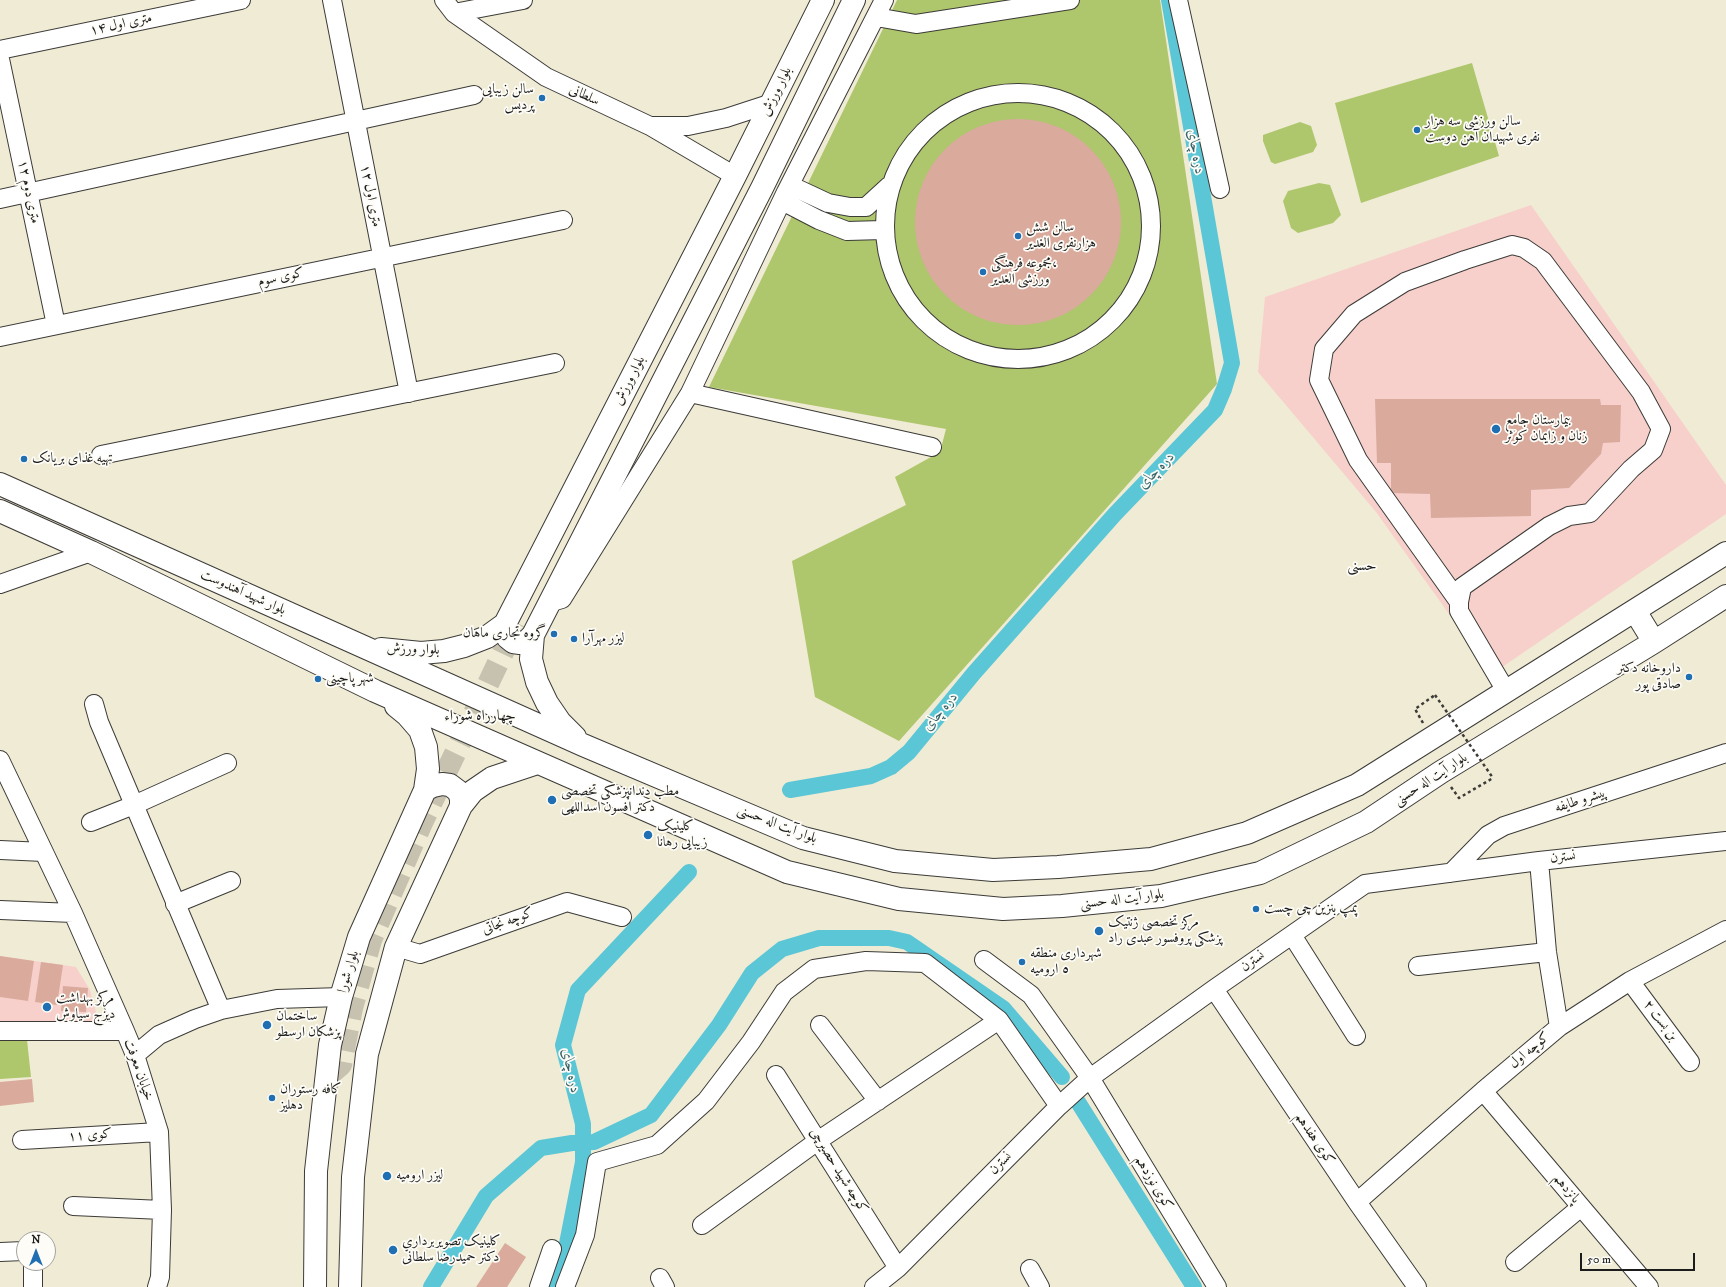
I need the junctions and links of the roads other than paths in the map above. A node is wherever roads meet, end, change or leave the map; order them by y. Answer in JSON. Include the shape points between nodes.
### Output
{"nodes":[{"id":1,"x":241,"y":0,"type":"edge"},
{"id":2,"x":332,"y":0,"type":"edge"},
{"id":3,"x":523,"y":0,"type":"edge"},
{"id":4,"x":823,"y":0,"type":"edge"},
{"id":5,"x":854,"y":0,"type":"edge"},
{"id":6,"x":884,"y":0,"type":"edge"},
{"id":7,"x":1070,"y":0,"type":"edge"},
{"id":8,"x":1178,"y":0,"type":"edge"},
{"id":9,"x":449,"y":6,"type":"edge"},
{"id":10,"x":876,"y":17,"type":"junction"},
{"id":11,"x":0,"y":50,"type":"edge"},
{"id":12,"x":0,"y":59,"type":"edge"},
{"id":13,"x":474,"y":95,"type":"dead end"},
{"id":14,"x":772,"y":103,"type":"junction"},
{"id":15,"x":356,"y":121,"type":"junction"},
{"id":16,"x":650,"y":126,"type":"junction"},
{"id":17,"x":735,"y":176,"type":"junction"},
{"id":18,"x":889,"y":186,"type":"junction"},
{"id":19,"x":762,"y":188,"type":"junction"},
{"id":20,"x":1220,"y":189,"type":"dead end"},
{"id":21,"x":786,"y":192,"type":"junction"},
{"id":22,"x":28,"y":193,"type":"junction"},
{"id":23,"x":0,"y":199,"type":"edge"},
{"id":24,"x":563,"y":220,"type":"dead end"},
{"id":25,"x":883,"y":230,"type":"junction"},
{"id":26,"x":382,"y":258,"type":"junction"},
{"id":27,"x":56,"y":325,"type":"junction"},
{"id":28,"x":0,"y":336,"type":"edge"},
{"id":29,"x":555,"y":363,"type":"dead end"},
{"id":30,"x":409,"y":393,"type":"junction"},
{"id":31,"x":690,"y":393,"type":"junction"},
{"id":32,"x":932,"y":447,"type":"dead end"},
{"id":33,"x":101,"y":455,"type":"dead end"},
{"id":34,"x":0,"y":484,"type":"edge"},
{"id":35,"x":0,"y":511,"type":"edge"},
{"id":36,"x":91,"y":552,"type":"junction"},
{"id":37,"x":1726,"y":553,"type":"edge"},
{"id":38,"x":0,"y":584,"type":"edge"},
{"id":39,"x":1726,"y":596,"type":"edge"},
{"id":40,"x":1459,"y":602,"type":"junction"},
{"id":41,"x":549,"y":603,"type":"junction"},
{"id":42,"x":1635,"y":611,"type":"junction"},
{"id":43,"x":505,"y":624,"type":"junction"},
{"id":44,"x":533,"y":635,"type":"junction"},
{"id":45,"x":1654,"y":642,"type":"junction"},
{"id":46,"x":359,"y":646,"type":"junction"},
{"id":47,"x":456,"y":688,"type":"junction"},
{"id":48,"x":375,"y":691,"type":"junction"},
{"id":49,"x":1506,"y":691,"type":"junction"},
{"id":50,"x":486,"y":702,"type":"joint"},
{"id":51,"x":94,"y":704,"type":"dead end"},
{"id":52,"x":517,"y":715,"type":"junction"},
{"id":53,"x":442,"y":720,"type":"junction"},
{"id":54,"x":472,"y":734,"type":"joint"},
{"id":55,"x":583,"y":745,"type":"junction"},
{"id":56,"x":502,"y":748,"type":"junction"},
{"id":57,"x":1726,"y":754,"type":"edge"},
{"id":58,"x":0,"y":760,"type":"edge"},
{"id":59,"x":227,"y":763,"type":"dead end"},
{"id":60,"x":537,"y":763,"type":"junction"},
{"id":61,"x":425,"y":790,"type":"junction"},
{"id":62,"x":134,"y":805,"type":"junction"},
{"id":63,"x":461,"y":806,"type":"junction"},
{"id":64,"x":91,"y":822,"type":"dead end"},
{"id":65,"x":1726,"y":841,"type":"edge"},
{"id":66,"x":0,"y":850,"type":"edge"},
{"id":67,"x":44,"y":852,"type":"junction"},
{"id":68,"x":1539,"y":861,"type":"junction"},
{"id":69,"x":1451,"y":873,"type":"junction"},
{"id":70,"x":231,"y":881,"type":"dead end"},
{"id":71,"x":175,"y":904,"type":"junction"},
{"id":72,"x":0,"y":910,"type":"edge"},
{"id":73,"x":73,"y":913,"type":"junction"},
{"id":74,"x":622,"y":918,"type":"dead end"},
{"id":75,"x":1726,"y":930,"type":"edge"},
{"id":76,"x":1292,"y":935,"type":"junction"},
{"id":77,"x":396,"y":946,"type":"junction"},
{"id":78,"x":1547,"y":952,"type":"junction"},
{"id":79,"x":984,"y":960,"type":"dead end"},
{"id":80,"x":1418,"y":966,"type":"dead end"},
{"id":81,"x":1630,"y":981,"type":"junction"},
{"id":82,"x":1214,"y":989,"type":"junction"},
{"id":83,"x":340,"y":997,"type":"junction"},
{"id":84,"x":221,"y":1010,"type":"junction"},
{"id":85,"x":999,"y":1020,"type":"junction"},
{"id":86,"x":820,"y":1024,"type":"dead end"},
{"id":87,"x":1559,"y":1027,"type":"junction"},
{"id":88,"x":0,"y":1031,"type":"edge"},
{"id":89,"x":125,"y":1031,"type":"junction"},
{"id":90,"x":1356,"y":1036,"type":"dead end"},
{"id":91,"x":135,"y":1055,"type":"junction"},
{"id":92,"x":1690,"y":1062,"type":"dead end"},
{"id":93,"x":776,"y":1075,"type":"dead end"},
{"id":94,"x":1090,"y":1078,"type":"junction"},
{"id":95,"x":1483,"y":1091,"type":"junction"},
{"id":96,"x":878,"y":1101,"type":"junction"},
{"id":97,"x":1059,"y":1106,"type":"junction"},
{"id":98,"x":159,"y":1132,"type":"junction"},
{"id":99,"x":22,"y":1140,"type":"dead end"},
{"id":100,"x":819,"y":1140,"type":"junction"},
{"id":101,"x":1357,"y":1202,"type":"junction"},
{"id":102,"x":73,"y":1206,"type":"dead end"},
{"id":103,"x":1581,"y":1207,"type":"junction"},
{"id":104,"x":162,"y":1210,"type":"junction"},
{"id":105,"x":702,"y":1225,"type":"dead end"},
{"id":106,"x":552,"y":1249,"type":"dead end"},
{"id":107,"x":16,"y":1251,"type":"edge"},
{"id":108,"x":0,"y":1252,"type":"edge"},
{"id":109,"x":1514,"y":1262,"type":"dead end"},
{"id":110,"x":898,"y":1268,"type":"junction"},
{"id":111,"x":1030,"y":1269,"type":"dead end"},
{"id":112,"x":33,"y":1271,"type":"edge"},
{"id":113,"x":33,"y":1287,"type":"edge"},
{"id":114,"x":158,"y":1287,"type":"edge"},
{"id":115,"x":315,"y":1287,"type":"edge"},
{"id":116,"x":350,"y":1287,"type":"edge"},
{"id":117,"x":539,"y":1287,"type":"edge"},
{"id":118,"x":565,"y":1287,"type":"edge"},
{"id":119,"x":874,"y":1287,"type":"edge"},
{"id":120,"x":1040,"y":1287,"type":"edge"},
{"id":121,"x":1217,"y":1287,"type":"edge"},
{"id":122,"x":1417,"y":1287,"type":"edge"},
{"id":123,"x":1649,"y":1287,"type":"edge"}],
"edges":[{"from":1,"to":11,"type":"street","name":"۱۴ متری اول"},
{"from":2,"to":15,"type":"street","name":"۱۲ متری اول"},
{"from":3,"to":9,"type":"street"},
{"from":4,"to":14,"type":"main road","name":"بلوار ورزش"},
{"from":5,"to":19,"type":"main road","name":"بلوار ورزش"},
{"from":6,"to":10,"type":"street"},
{"from":7,"to":10,"type":"street","via":[[916,24]]},
{"from":8,"to":20,"type":"street"},
{"from":9,"to":16,"type":"street","name":"سلطانی","via":[[546,78]]},
{"from":10,"to":21,"type":"street"},
{"from":12,"to":22,"type":"street","name":"۱۲ متری دوم"},
{"from":13,"to":15,"type":"street"},
{"from":14,"to":16,"type":"street","via":[[726,118],[688,126]]},
{"from":14,"to":17,"type":"main road","name":"بلوار ورزش"},
{"from":15,"to":22,"type":"street"},
{"from":15,"to":26,"type":"street","name":"۱۲ متری اول"},
{"from":16,"to":17,"type":"street","name":"سلطانی"},
{"from":17,"to":43,"type":"main road","name":"بلوار ورزش"},
{"from":18,"to":21,"type":"street","via":[[866,207],[828,203],[798,189]]},
{"from":18,"to":25,"type":"street"},
{"from":18,"to":25,"type":"street","via":[[909,147],[941,116],[981,97],[1026,92],[1069,102],[1107,126],[1135,160],[1150,202],[1150,246],[1137,288],[1110,323],[1074,347],[1032,359],[988,356],[947,340],[914,311],[892,273]]},
{"from":19,"to":21,"type":"street"},
{"from":19,"to":41,"type":"main road","name":"بلوار ورزش"},
{"from":21,"to":25,"type":"street","via":[[790,205],[847,231]]},
{"from":21,"to":31,"type":"street"},
{"from":22,"to":23,"type":"street"},
{"from":22,"to":27,"type":"street","name":"۱۲ متری دوم"},
{"from":24,"to":26,"type":"street","name":"کوی سوم"},
{"from":26,"to":27,"type":"street","name":"کوی سوم"},
{"from":26,"to":30,"type":"street","name":"۱۲ متری اول"},
{"from":27,"to":28,"type":"street","name":"کوی سوم"},
{"from":29,"to":30,"type":"street"},
{"from":30,"to":33,"type":"street"},
{"from":31,"to":32,"type":"street"},
{"from":31,"to":41,"type":"street","via":[[562,599]]},
{"from":34,"to":46,"type":"main road","name":"بلوار شهید آهندوست"},
{"from":35,"to":36,"type":"main road","name":"بلوار شهید آهندوست"},
{"from":36,"to":38,"type":"street"},
{"from":36,"to":48,"type":"main road","name":"بلوار شهید آهندوست"},
{"from":37,"to":42,"type":"main road","name":"بلوار آیت اله حسنی"},
{"from":39,"to":45,"type":"main road","name":"بلوار آیت اله حسنی"},
{"from":40,"to":40,"type":"street","via":[[1462,587],[1549,526],[1569,516],[1590,513],[1631,469],[1653,450],[1661,429],[1641,392],[1543,260],[1524,248],[1512,246],[1405,282],[1354,314],[1324,349],[1319,380],[1358,460]]},
{"from":40,"to":49,"type":"street","via":[[1459,610]]},
{"from":41,"to":44,"type":"main road","name":"بلوار ورزش"},
{"from":42,"to":45,"type":"main road"},
{"from":42,"to":49,"type":"main road","name":"بلوار آیت اله حسنی"},
{"from":43,"to":44,"type":"main road","via":[[505,632],[513,642],[527,641]]},
{"from":43,"to":46,"type":"main road","name":"بلوار ورزش","via":[[487,636],[444,651],[421,653]]},
{"from":44,"to":55,"type":"main road","name":"بلوار ورزش","via":[[531,659],[537,682],[560,722]]},
{"from":45,"to":60,"type":"main road","name":"بلوار آیت اله حسنی","via":[[1441,772],[1366,822],[1260,873],[1161,896],[1003,909],[899,899],[786,872]]},
{"from":46,"to":47,"type":"main road","name":"بلوار شهید آهندوست"},
{"from":47,"to":50,"type":"main road","name":"بلوار شهید آهندوست"},
{"from":47,"to":53,"type":"main road"},
{"from":48,"to":53,"type":"main road","name":"بلوار شهید آهندوست"},
{"from":48,"to":61,"type":"main road","name":"بلوار شورا","via":[[407,715],[420,730],[426,747],[428,769]]},
{"from":49,"to":55,"type":"main road","name":"بلوار آیت اله حسنی","via":[[1357,785],[1247,833],[1150,859],[1058,867],[993,870],[895,861],[803,838]]},
{"from":50,"to":52,"type":"main road","name":"بلوار آیت اله حسنی"},
{"from":51,"to":62,"type":"street"},
{"from":52,"to":55,"type":"main road","name":"بلوار آیت اله حسنی"},
{"from":52,"to":56,"type":"main road"},
{"from":53,"to":54,"type":"main road","name":"بلوار شهید آهندوست"},
{"from":54,"to":56,"type":"main road","name":"بلوار آیت اله حسنی"},
{"from":56,"to":60,"type":"main road","name":"بلوار آیت اله حسنی"},
{"from":57,"to":69,"type":"street","name":"پیشرو طایفه","via":[[1504,826],[1488,835]]},
{"from":58,"to":67,"type":"street","name":"خیابان معرفت"},
{"from":59,"to":62,"type":"street"},
{"from":60,"to":63,"type":"main road","via":[[492,778],[473,791]]},
{"from":61,"to":63,"type":"main road","via":[[442,784],[450,785],[458,791]]},
{"from":61,"to":83,"type":"main road","name":"بلوار شورا","via":[[359,937]]},
{"from":62,"to":64,"type":"street"},
{"from":62,"to":71,"type":"street"},
{"from":63,"to":77,"type":"main road"},
{"from":65,"to":68,"type":"street","name":"نسترن"},
{"from":66,"to":67,"type":"street"},
{"from":67,"to":73,"type":"street","name":"خیابان معرفت"},
{"from":68,"to":69,"type":"street","name":"نسترن"},
{"from":68,"to":78,"type":"street"},
{"from":69,"to":76,"type":"street","name":"نسترن","via":[[1365,884]]},
{"from":70,"to":71,"type":"street"},
{"from":71,"to":84,"type":"street"},
{"from":72,"to":73,"type":"street"},
{"from":73,"to":89,"type":"street","name":"خیابان معرفت"},
{"from":74,"to":77,"type":"street","name":"کوچه نجاتی","via":[[567,902],[420,954]]},
{"from":75,"to":81,"type":"street","name":"کوچه اول"},
{"from":76,"to":82,"type":"street","name":"نسترن"},
{"from":76,"to":90,"type":"street"},
{"from":77,"to":116,"type":"main road","via":[[367,1054],[352,1178]]},
{"from":78,"to":80,"type":"street"},
{"from":78,"to":87,"type":"street"},
{"from":79,"to":94,"type":"street","name":"کوی نوزدهم","via":[[1031,995]]},
{"from":81,"to":87,"type":"street","name":"کوچه اول"},
{"from":81,"to":92,"type":"street","name":"بن بست ۲"},
{"from":82,"to":94,"type":"street","name":"نسترن"},
{"from":82,"to":101,"type":"street","name":"کوی هفدهم"},
{"from":83,"to":84,"type":"street","via":[[277,999]]},
{"from":83,"to":115,"type":"main road","name":"بلوار شورا","via":[[330,1045],[316,1171]]},
{"from":84,"to":91,"type":"street","via":[[159,1035]]},
{"from":85,"to":96,"type":"street"},
{"from":85,"to":97,"type":"street"},
{"from":85,"to":118,"type":"street","via":[[925,963],[866,961],[814,970],[784,992],[751,1042],[706,1101],[657,1145],[596,1162],[585,1235]]},
{"from":86,"to":96,"type":"street"},
{"from":87,"to":95,"type":"street","name":"کوچه اول"},
{"from":88,"to":89,"type":"street"},
{"from":89,"to":91,"type":"street","name":"خیابان معرفت"},
{"from":91,"to":98,"type":"street","name":"خیابان معرفت"},
{"from":93,"to":100,"type":"street","name":"کوچه شهید حصیرچی"},
{"from":94,"to":97,"type":"street","name":"نسترن"},
{"from":94,"to":121,"type":"street","name":"کوی نوزدهم"},
{"from":95,"to":101,"type":"street","name":"کوچه اول"},
{"from":95,"to":103,"type":"street","name":"پانزدهم"},
{"from":96,"to":100,"type":"street"},
{"from":97,"to":110,"type":"street","name":"نسترن"},
{"from":98,"to":99,"type":"street","name":"کوی ۱۱"},
{"from":98,"to":104,"type":"street","name":"خیابان معرفت"},
{"from":100,"to":105,"type":"street"},
{"from":100,"to":110,"type":"street","name":"کوچه شهید حصیرچی"},
{"from":101,"to":122,"type":"street","name":"کوی هفدهم"},
{"from":102,"to":104,"type":"street"},
{"from":103,"to":109,"type":"street"},
{"from":103,"to":123,"type":"street","name":"پانزدهم"},
{"from":104,"to":114,"type":"street","name":"خیابان معرفت"},
{"from":106,"to":117,"type":"street"},
{"from":107,"to":108,"type":"street"},
{"from":110,"to":119,"type":"street","name":"نسترن"},
{"from":111,"to":120,"type":"street"},
{"from":112,"to":113,"type":"street"}]}
